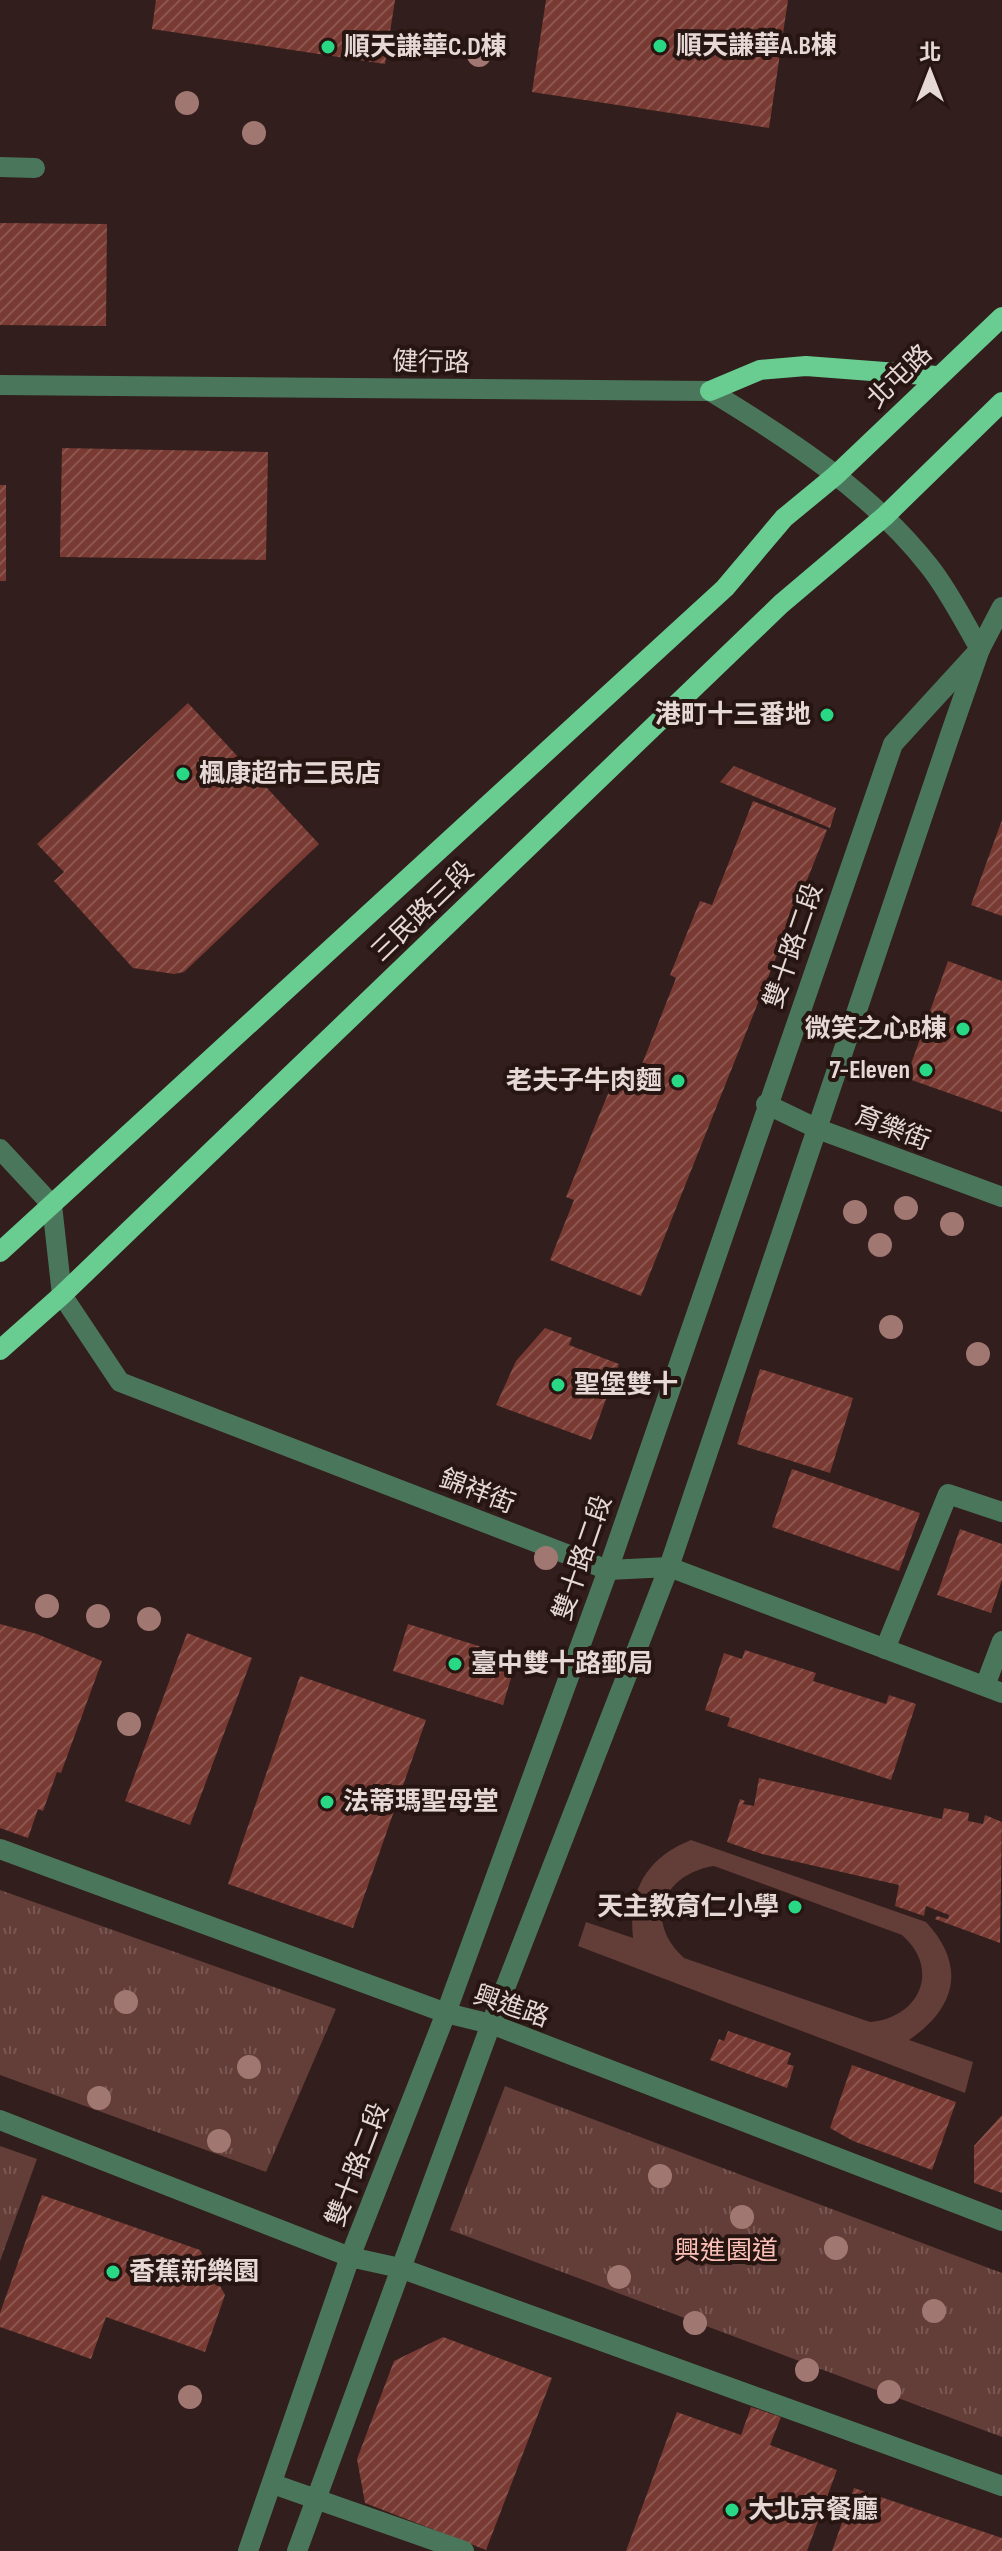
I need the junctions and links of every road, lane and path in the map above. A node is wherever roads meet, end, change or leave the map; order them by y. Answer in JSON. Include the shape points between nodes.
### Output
{"nodes":[{"id":1,"x":0,"y":167,"type":"edge"},
{"id":2,"x":35,"y":168,"type":"dead end"},
{"id":3,"x":1002,"y":317,"type":"edge"},
{"id":4,"x":937,"y":376,"type":"junction"},
{"id":5,"x":0,"y":385,"type":"edge"},
{"id":6,"x":710,"y":391,"type":"junction"},
{"id":7,"x":1002,"y":402,"type":"edge"},
{"id":8,"x":835,"y":476,"type":"junction"},
{"id":9,"x":885,"y":516,"type":"junction"},
{"id":10,"x":1002,"y":607,"type":"edge"},
{"id":11,"x":980,"y":649,"type":"junction"},
{"id":12,"x":766,"y":1104,"type":"junction"},
{"id":13,"x":818,"y":1129,"type":"junction"},
{"id":14,"x":0,"y":1149,"type":"edge"},
{"id":15,"x":1002,"y":1197,"type":"edge"},
{"id":16,"x":52,"y":1205,"type":"junction"},
{"id":17,"x":0,"y":1252,"type":"edge"},
{"id":18,"x":62,"y":1295,"type":"junction"},
{"id":19,"x":0,"y":1350,"type":"edge"},
{"id":20,"x":1002,"y":1512,"type":"edge"},
{"id":21,"x":669,"y":1567,"type":"junction"},
{"id":22,"x":608,"y":1570,"type":"junction"},
{"id":23,"x":1002,"y":1641,"type":"edge"},
{"id":24,"x":885,"y":1649,"type":"junction"},
{"id":25,"x":993,"y":1690,"type":"edge"},
{"id":26,"x":0,"y":1849,"type":"edge"},
{"id":27,"x":446,"y":2013,"type":"junction"},
{"id":28,"x":491,"y":2024,"type":"junction"},
{"id":29,"x":0,"y":2120,"type":"edge"},
{"id":30,"x":1002,"y":2221,"type":"edge"},
{"id":31,"x":350,"y":2257,"type":"junction"},
{"id":32,"x":400,"y":2268,"type":"junction"},
{"id":33,"x":273,"y":2484,"type":"junction"},
{"id":34,"x":1002,"y":2486,"type":"edge"},
{"id":35,"x":316,"y":2500,"type":"junction"},
{"id":36,"x":248,"y":2551,"type":"edge"},
{"id":37,"x":297,"y":2551,"type":"edge"},
{"id":38,"x":464,"y":2551,"type":"edge"}],
"edges":[{"from":1,"to":2,"type":"street"},
{"from":3,"to":4,"type":"main road","name":"北屯路"},
{"from":4,"to":6,"type":"main road","via":[[806,366],[760,370]]},
{"from":4,"to":8,"type":"main road","name":"北屯路"},
{"from":5,"to":6,"type":"street","name":"健行路"},
{"from":6,"to":8,"type":"street"},
{"from":7,"to":9,"type":"main road"},
{"from":8,"to":9,"type":"street"},
{"from":8,"to":16,"type":"main road","name":"三民路三段","via":[[784,518],[725,588]]},
{"from":9,"to":11,"type":"street","via":[[930,567]]},
{"from":9,"to":18,"type":"main road","name":"三民路三段","via":[[771,613]]},
{"from":10,"to":11,"type":"street","name":"雙十路二段"},
{"from":11,"to":12,"type":"street","name":"雙十路二段","via":[[893,744]]},
{"from":11,"to":13,"type":"street","name":"雙十路二段"},
{"from":12,"to":13,"type":"street","name":"育樂街"},
{"from":12,"to":22,"type":"street","name":"雙十路二段"},
{"from":13,"to":15,"type":"street","name":"育樂街"},
{"from":13,"to":21,"type":"street","name":"雙十路二段"},
{"from":14,"to":16,"type":"street"},
{"from":16,"to":17,"type":"main road","name":"三民路三段"},
{"from":16,"to":18,"type":"street","name":"錦祥街"},
{"from":18,"to":19,"type":"main road","name":"三民路三段"},
{"from":18,"to":22,"type":"street","name":"錦祥街","via":[[120,1382]]},
{"from":20,"to":24,"type":"street","via":[[948,1494]]},
{"from":21,"to":22,"type":"street","name":"錦祥街"},
{"from":21,"to":24,"type":"street","name":"錦祥街"},
{"from":21,"to":28,"type":"street","name":"雙十路二段"},
{"from":22,"to":27,"type":"street","name":"雙十路二段"},
{"from":23,"to":25,"type":"street"},
{"from":24,"to":25,"type":"street","name":"錦祥街"},
{"from":26,"to":27,"type":"street","name":"興進路"},
{"from":27,"to":28,"type":"street","name":"興進路"},
{"from":27,"to":31,"type":"street","name":"雙十路二段"},
{"from":28,"to":30,"type":"street","name":"興進路"},
{"from":28,"to":32,"type":"street","name":"雙十路二段"},
{"from":29,"to":31,"type":"street"},
{"from":31,"to":32,"type":"street"},
{"from":31,"to":33,"type":"street","name":"雙十路二段"},
{"from":32,"to":34,"type":"street"},
{"from":32,"to":35,"type":"street","name":"雙十路二段"},
{"from":33,"to":35,"type":"street"},
{"from":33,"to":36,"type":"street","name":"雙十路二段"},
{"from":35,"to":37,"type":"street","name":"雙十路二段"},
{"from":35,"to":38,"type":"street"}]}
